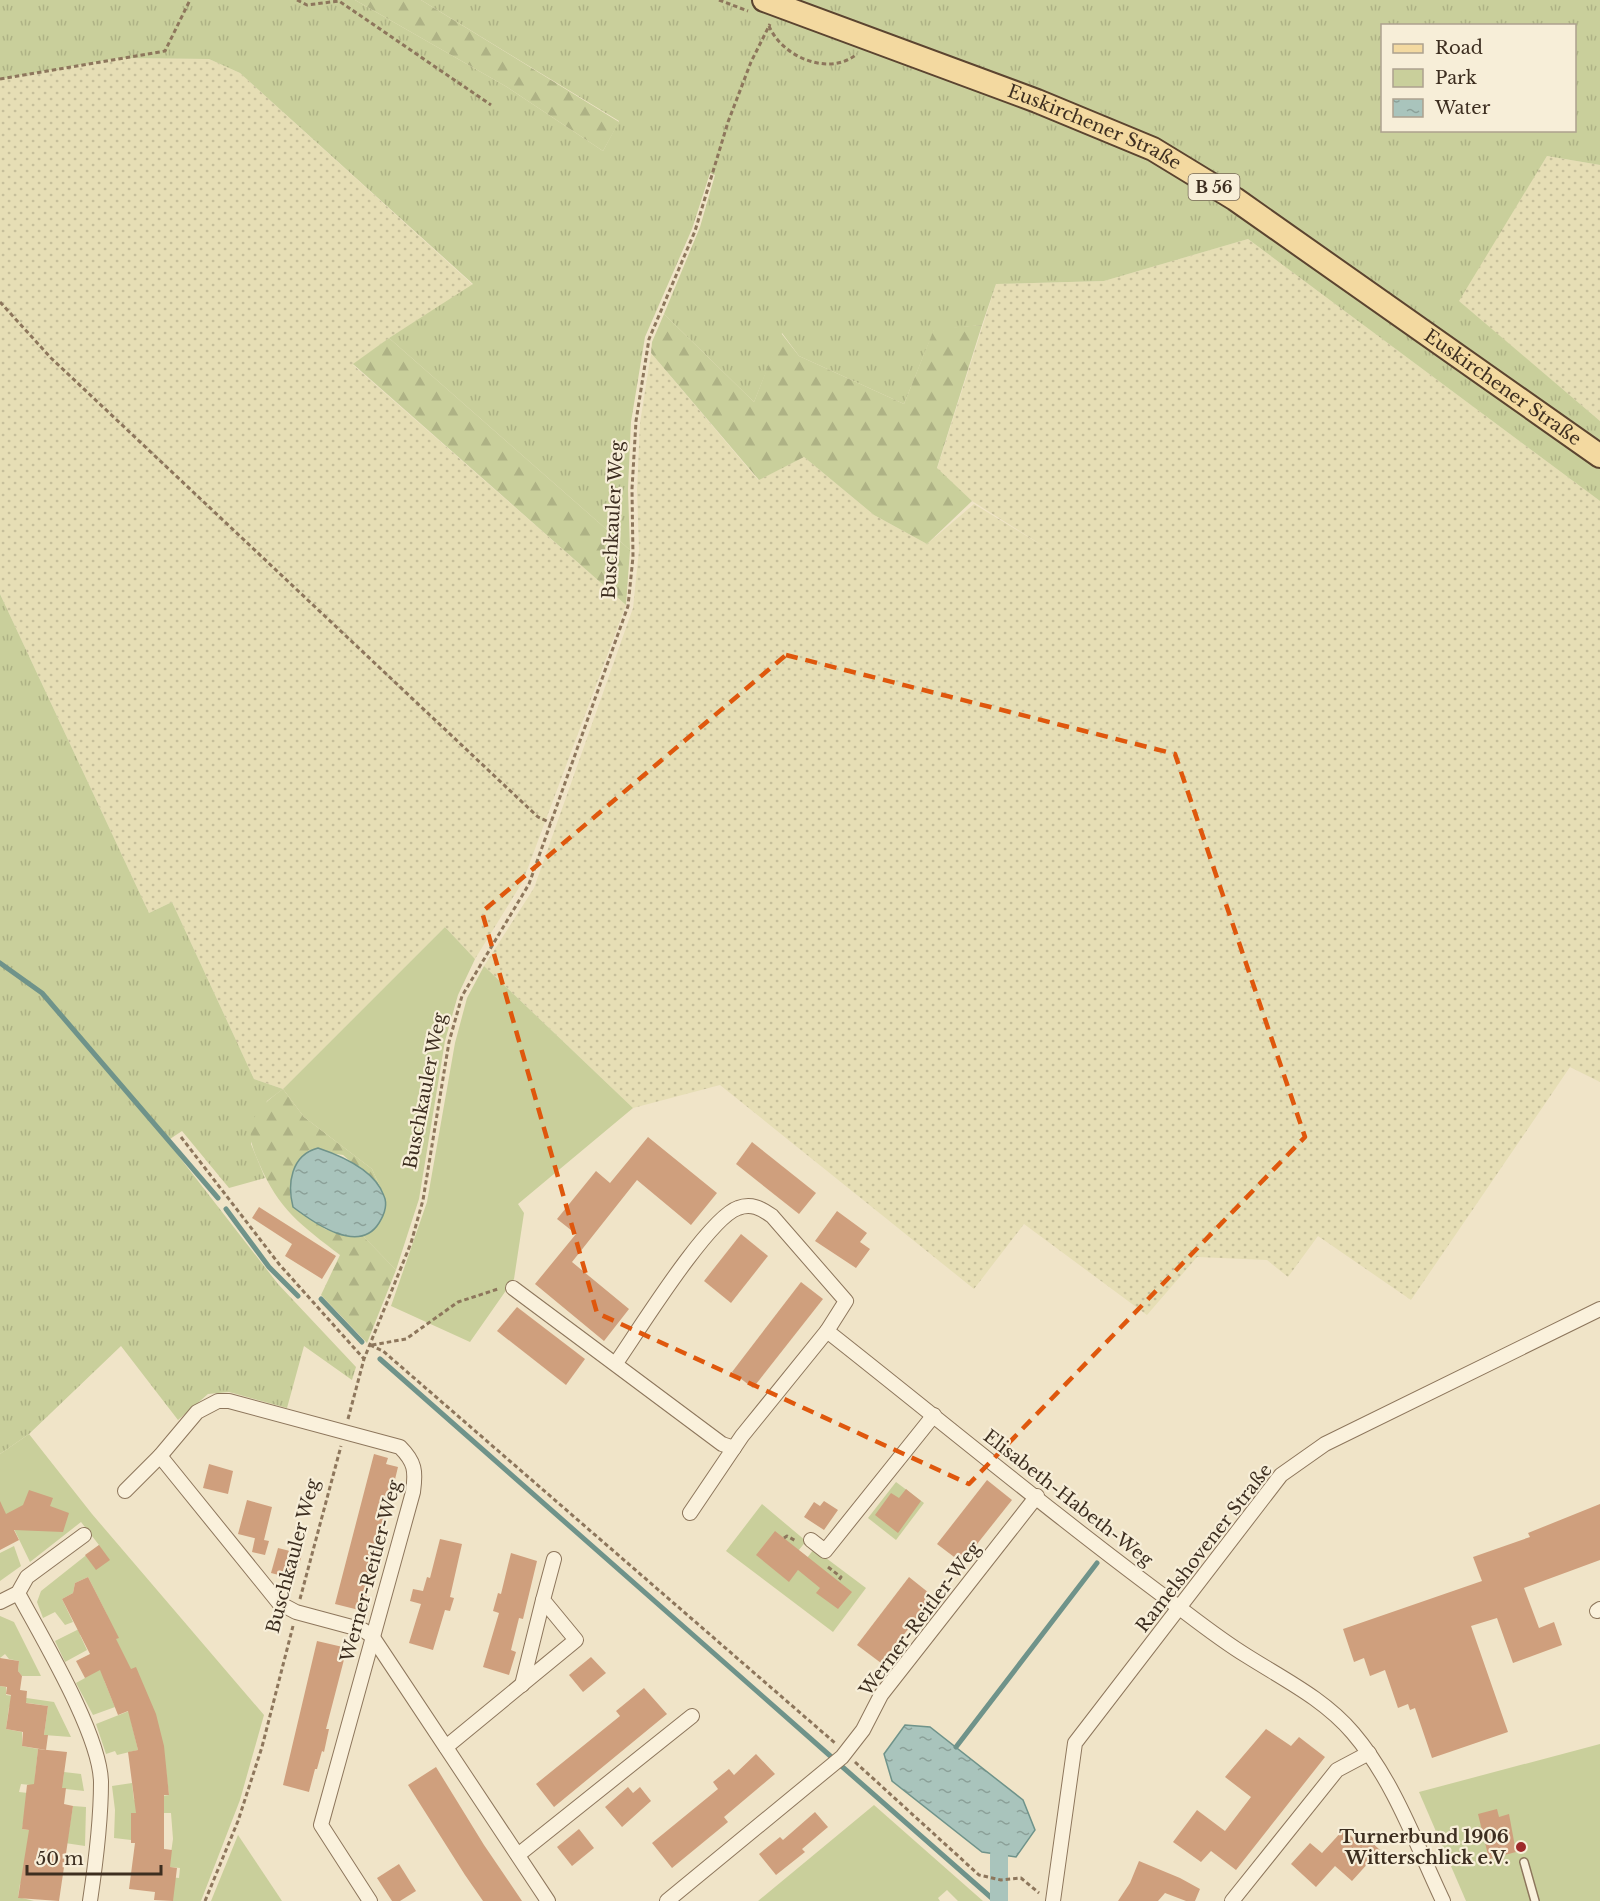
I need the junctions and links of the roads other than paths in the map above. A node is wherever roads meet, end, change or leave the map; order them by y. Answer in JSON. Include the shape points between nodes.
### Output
{"nodes":[{"id":1,"x":757,"y":6,"type":"edge"},
{"id":2,"x":1600,"y":456,"type":"edge"},
{"id":3,"x":513,"y":1288,"type":"road end"},
{"id":4,"x":1600,"y":1309,"type":"edge"},
{"id":5,"x":827,"y":1331,"type":"junction"},
{"id":6,"x":616,"y":1363,"type":"junction"},
{"id":7,"x":934,"y":1415,"type":"junction"},
{"id":8,"x":734,"y":1448,"type":"junction"},
{"id":9,"x":160,"y":1456,"type":"junction"},
{"id":10,"x":126,"y":1491,"type":"dead end"},
{"id":11,"x":1037,"y":1496,"type":"junction"},
{"id":12,"x":690,"y":1514,"type":"dead end"},
{"id":13,"x":84,"y":1535,"type":"dead end"},
{"id":14,"x":811,"y":1540,"type":"dead end"},
{"id":15,"x":554,"y":1559,"type":"dead end"},
{"id":16,"x":18,"y":1593,"type":"junction"},
{"id":17,"x":543,"y":1600,"type":"junction"},
{"id":18,"x":0,"y":1602,"type":"edge"},
{"id":19,"x":1180,"y":1608,"type":"junction"},
{"id":20,"x":372,"y":1636,"type":"junction"},
{"id":21,"x":522,"y":1685,"type":"junction"},
{"id":22,"x":692,"y":1716,"type":"dead end"},
{"id":23,"x":446,"y":1747,"type":"junction"},
{"id":24,"x":1369,"y":1753,"type":"junction"},
{"id":25,"x":518,"y":1855,"type":"junction"},
{"id":26,"x":1524,"y":1862,"type":"dead end"},
{"id":27,"x":1048,"y":1898,"type":"edge"},
{"id":28,"x":90,"y":1901,"type":"edge"},
{"id":29,"x":370,"y":1901,"type":"edge"},
{"id":30,"x":548,"y":1901,"type":"edge"},
{"id":31,"x":667,"y":1901,"type":"edge"},
{"id":32,"x":1232,"y":1901,"type":"edge"},
{"id":33,"x":1443,"y":1901,"type":"edge"},
{"id":34,"x":1535,"y":1901,"type":"edge"}],
"edges":[{"from":1,"to":2,"type":"main road","name":"Euskirchener Straße","number":"B 56","via":[[1037,101],[1153,149],[1235,199]]},
{"from":3,"to":6,"type":"street"},
{"from":4,"to":19,"type":"street","name":"Ramelshovener Straße","via":[[1301,1458],[1281,1475]]},
{"from":5,"to":6,"type":"street","via":[[846,1301],[772,1216],[749,1205],[728,1214],[688,1257]]},
{"from":5,"to":7,"type":"street","name":"Elisabeth-Habeth-Weg"},
{"from":5,"to":8,"type":"street"},
{"from":6,"to":8,"type":"street","via":[[722,1444]]},
{"from":7,"to":11,"type":"street","name":"Elisabeth-Habeth-Weg"},
{"from":7,"to":14,"type":"street","via":[[825,1551]]},
{"from":8,"to":12,"type":"street"},
{"from":9,"to":10,"type":"street","name":"Werner-Reitler-Weg"},
{"from":9,"to":20,"type":"street","via":[[279,1603]]},
{"from":9,"to":20,"type":"street","name":"Werner-Reitler-Weg","via":[[197,1412],[218,1401],[400,1447],[412,1459],[416,1472],[414,1492]]},
{"from":11,"to":19,"type":"street","name":"Elisabeth-Habeth-Weg"},
{"from":11,"to":31,"type":"street","name":"Werner-Reitler-Weg","via":[[881,1695],[846,1752]]},
{"from":13,"to":16,"type":"street","via":[[27,1578]]},
{"from":15,"to":17,"type":"street"},
{"from":16,"to":18,"type":"street"},
{"from":16,"to":28,"type":"street","via":[[82,1717],[101,1781],[101,1825]]},
{"from":17,"to":21,"type":"street"},
{"from":17,"to":21,"type":"street","via":[[576,1640]]},
{"from":19,"to":24,"type":"street","name":"Elisabeth-Habeth-Weg","via":[[1324,1705]]},
{"from":19,"to":27,"type":"street","name":"Ramelshovener Straße","via":[[1075,1743]]},
{"from":20,"to":23,"type":"street"},
{"from":20,"to":29,"type":"street","name":"Werner-Reitler-Weg","via":[[321,1825]]},
{"from":21,"to":23,"type":"street"},
{"from":22,"to":25,"type":"street"},
{"from":23,"to":25,"type":"street"},
{"from":24,"to":32,"type":"street","via":[[1337,1770]]},
{"from":24,"to":33,"type":"street","name":"Elisabeth-Habeth-Weg","via":[[1392,1792]]},
{"from":25,"to":30,"type":"street"},
{"from":26,"to":34,"type":"lane"}]}
